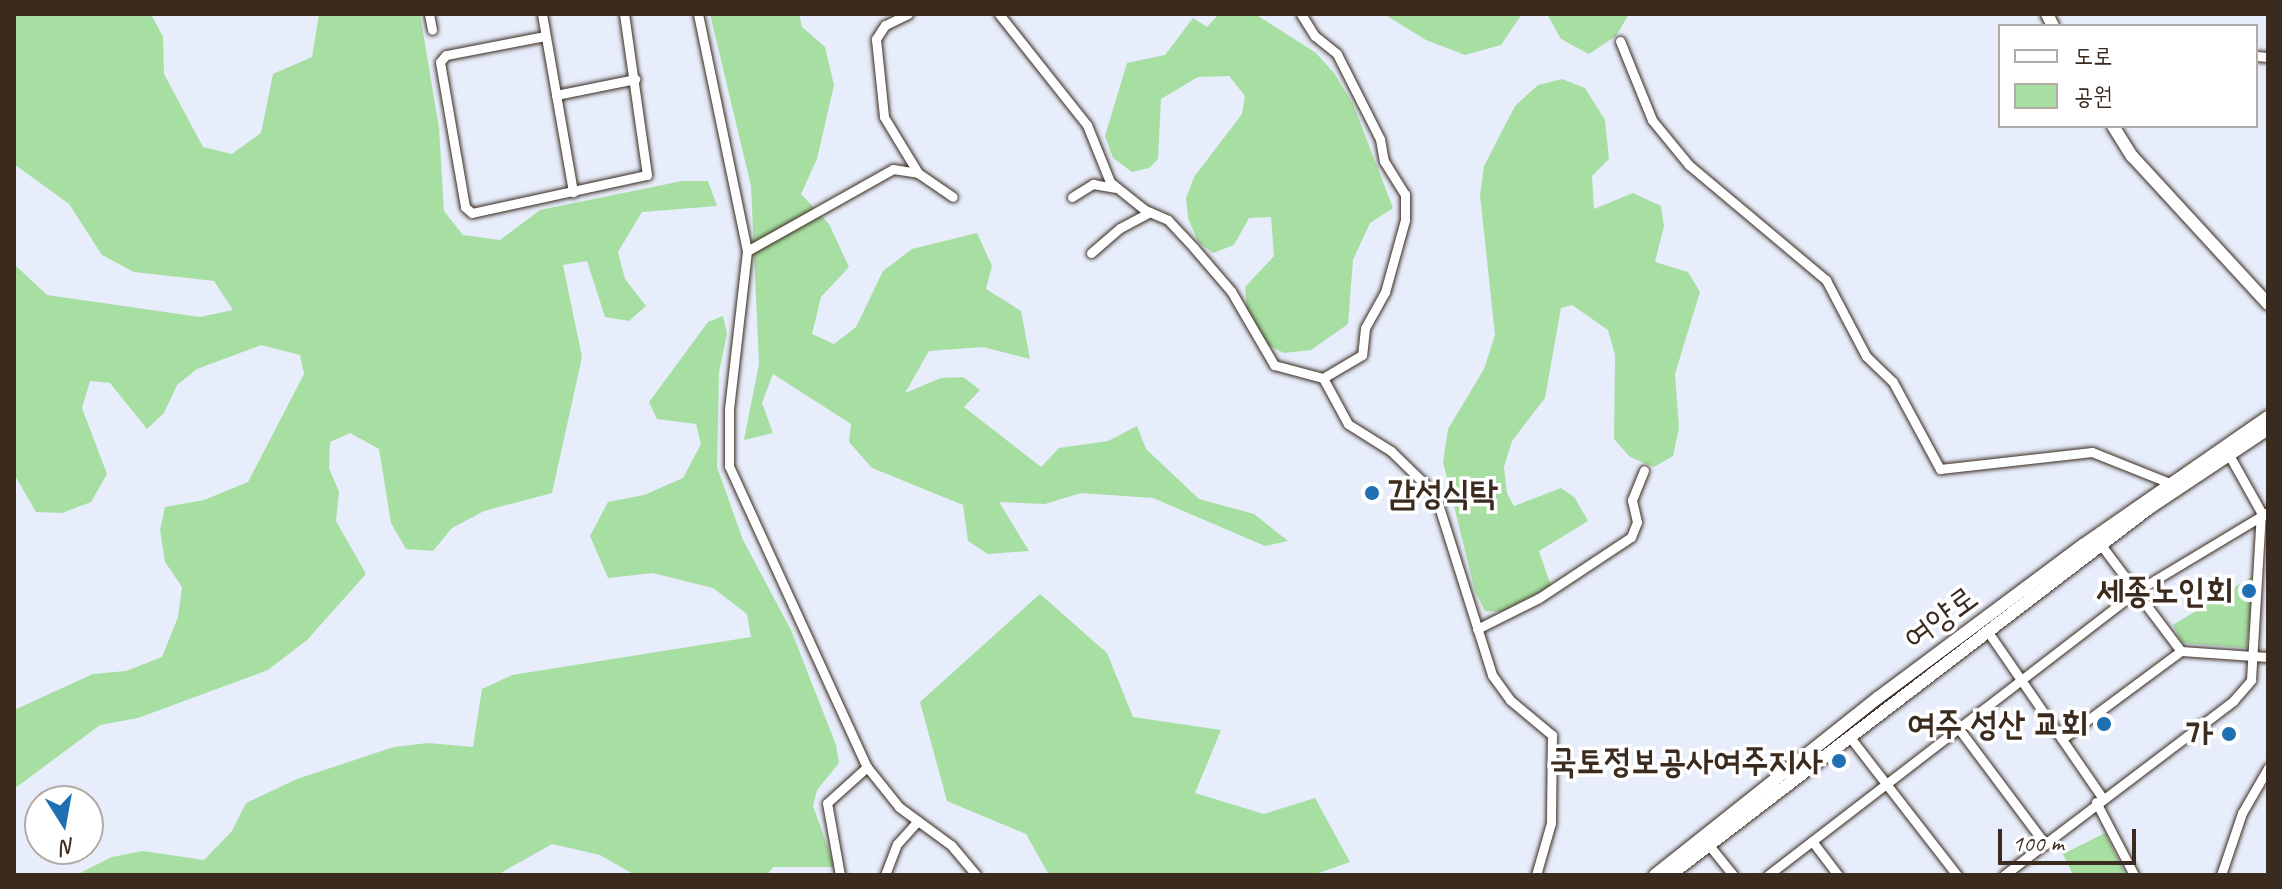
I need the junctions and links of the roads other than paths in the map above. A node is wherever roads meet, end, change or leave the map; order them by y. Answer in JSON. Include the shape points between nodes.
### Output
{"nodes":[{"id":1,"x":429,"y":14,"type":"edge"},
{"id":2,"x":542,"y":14,"type":"edge"},
{"id":3,"x":624,"y":14,"type":"edge"},
{"id":4,"x":698,"y":14,"type":"edge"},
{"id":5,"x":908,"y":14,"type":"edge"},
{"id":6,"x":999,"y":14,"type":"edge"},
{"id":7,"x":1301,"y":14,"type":"edge"},
{"id":8,"x":432,"y":30,"type":"dead end"},
{"id":9,"x":545,"y":36,"type":"junction"},
{"id":10,"x":1620,"y":41,"type":"dead end"},
{"id":11,"x":635,"y":79,"type":"junction"},
{"id":12,"x":556,"y":95,"type":"junction"},
{"id":13,"x":2114,"y":128,"type":"edge"},
{"id":14,"x":918,"y":173,"type":"junction"},
{"id":15,"x":1119,"y":189,"type":"junction"},
{"id":16,"x":573,"y":192,"type":"junction"},
{"id":17,"x":953,"y":197,"type":"dead end"},
{"id":18,"x":1072,"y":197,"type":"dead end"},
{"id":19,"x":1150,"y":212,"type":"junction"},
{"id":20,"x":747,"y":251,"type":"junction"},
{"id":21,"x":1091,"y":253,"type":"dead end"},
{"id":22,"x":2268,"y":304,"type":"edge"},
{"id":23,"x":1323,"y":378,"type":"junction"},
{"id":24,"x":2268,"y":417,"type":"edge"},
{"id":25,"x":2268,"y":429,"type":"edge"},
{"id":26,"x":2229,"y":455,"type":"junction"},
{"id":27,"x":1644,"y":470,"type":"dead end"},
{"id":28,"x":2172,"y":487,"type":"junction"},
{"id":29,"x":2265,"y":512,"type":"edge"},
{"id":30,"x":2101,"y":545,"type":"junction"},
{"id":31,"x":2135,"y":592,"type":"junction"},
{"id":32,"x":1477,"y":629,"type":"junction"},
{"id":33,"x":1988,"y":632,"type":"junction"},
{"id":34,"x":2181,"y":651,"type":"junction"},
{"id":35,"x":2253,"y":656,"type":"junction"},
{"id":36,"x":2268,"y":657,"type":"edge"},
{"id":37,"x":2024,"y":680,"type":"junction"},
{"id":38,"x":1959,"y":729,"type":"junction"},
{"id":39,"x":1845,"y":731,"type":"junction"},
{"id":40,"x":2062,"y":739,"type":"junction"},
{"id":41,"x":867,"y":767,"type":"junction"},
{"id":42,"x":2268,"y":768,"type":"edge"},
{"id":43,"x":1887,"y":784,"type":"junction"},
{"id":44,"x":2099,"y":800,"type":"junction"},
{"id":45,"x":918,"y":821,"type":"junction"},
{"id":46,"x":1812,"y":841,"type":"junction"},
{"id":47,"x":1708,"y":844,"type":"junction"},
{"id":48,"x":2045,"y":844,"type":"junction"},
{"id":49,"x":840,"y":875,"type":"edge"},
{"id":50,"x":885,"y":875,"type":"edge"},
{"id":51,"x":976,"y":875,"type":"edge"},
{"id":52,"x":1536,"y":875,"type":"edge"},
{"id":53,"x":1655,"y":875,"type":"edge"},
{"id":54,"x":1670,"y":875,"type":"edge"},
{"id":55,"x":1733,"y":875,"type":"edge"},
{"id":56,"x":1768,"y":875,"type":"edge"},
{"id":57,"x":1838,"y":875,"type":"edge"},
{"id":58,"x":1957,"y":875,"type":"edge"},
{"id":59,"x":2004,"y":875,"type":"edge"},
{"id":60,"x":2134,"y":875,"type":"edge"},
{"id":61,"x":2221,"y":875,"type":"edge"}],
"edges":[{"from":1,"to":8,"type":"street"},
{"from":2,"to":9,"type":"street"},
{"from":3,"to":11,"type":"street"},
{"from":4,"to":20,"type":"street"},
{"from":5,"to":14,"type":"street","via":[[885,25],[876,39],[877,56],[884,117]]},
{"from":6,"to":15,"type":"street","via":[[1087,125],[1110,182]]},
{"from":7,"to":23,"type":"street","via":[[1315,36],[1337,54],[1380,139],[1384,161],[1405,194],[1405,220],[1385,292],[1365,328],[1362,355]]},
{"from":9,"to":12,"type":"street"},
{"from":9,"to":16,"type":"street","via":[[446,55],[440,62],[465,207],[472,213]]},
{"from":10,"to":28,"type":"street","via":[[1652,120],[1689,165],[1826,280],[1866,356],[1893,382],[1940,469],[2092,452]]},
{"from":11,"to":12,"type":"street"},
{"from":11,"to":16,"type":"street","via":[[647,175]]},
{"from":12,"to":16,"type":"street"},
{"from":13,"to":22,"type":"street","via":[[2132,156]]},
{"from":14,"to":17,"type":"street"},
{"from":14,"to":20,"type":"street","via":[[893,169]]},
{"from":15,"to":18,"type":"street","via":[[1093,184]]},
{"from":15,"to":19,"type":"street"},
{"from":19,"to":21,"type":"street"},
{"from":19,"to":23,"type":"street","via":[[1168,220],[1231,291],[1274,365]]},
{"from":20,"to":41,"type":"street","via":[[729,409],[729,466]]},
{"from":23,"to":32,"type":"street","via":[[1348,424],[1391,451],[1435,494]]},
{"from":24,"to":28,"type":"street","name":"여양로"},
{"from":25,"to":26,"type":"street","name":"여양로"},
{"from":26,"to":28,"type":"street","name":"여양로"},
{"from":26,"to":29,"type":"street"},
{"from":27,"to":32,"type":"street","via":[[1632,500],[1637,522],[1631,537],[1551,591]]},
{"from":28,"to":30,"type":"street","name":"여양로"},
{"from":28,"to":39,"type":"street","name":"여양로"},
{"from":29,"to":31,"type":"street"},
{"from":29,"to":35,"type":"street"},
{"from":30,"to":31,"type":"street"},
{"from":30,"to":33,"type":"street","name":"여양로"},
{"from":31,"to":34,"type":"street"},
{"from":31,"to":37,"type":"street"},
{"from":32,"to":52,"type":"street","via":[[1492,675],[1510,700],[1552,735],[1551,823]]},
{"from":33,"to":37,"type":"street"},
{"from":33,"to":39,"type":"street","name":"여양로"},
{"from":34,"to":35,"type":"street"},
{"from":34,"to":40,"type":"street"},
{"from":35,"to":36,"type":"street"},
{"from":35,"to":44,"type":"street","via":[[2251,680],[2233,701]]},
{"from":37,"to":38,"type":"street"},
{"from":37,"to":40,"type":"street"},
{"from":38,"to":43,"type":"street"},
{"from":38,"to":48,"type":"street"},
{"from":39,"to":43,"type":"street"},
{"from":39,"to":47,"type":"street","name":"여양로"},
{"from":39,"to":53,"type":"street","name":"여양로"},
{"from":40,"to":44,"type":"street"},
{"from":41,"to":45,"type":"street"},
{"from":41,"to":49,"type":"street","via":[[827,803]]},
{"from":42,"to":61,"type":"street","via":[[2242,813]]},
{"from":43,"to":46,"type":"street"},
{"from":43,"to":58,"type":"street"},
{"from":44,"to":48,"type":"street"},
{"from":44,"to":60,"type":"street"},
{"from":45,"to":50,"type":"street","via":[[897,844]]},
{"from":45,"to":51,"type":"street","via":[[951,845]]},
{"from":46,"to":56,"type":"street"},
{"from":46,"to":57,"type":"street"},
{"from":47,"to":54,"type":"street","name":"여양로"},
{"from":47,"to":55,"type":"street"},
{"from":48,"to":59,"type":"street"}]}
